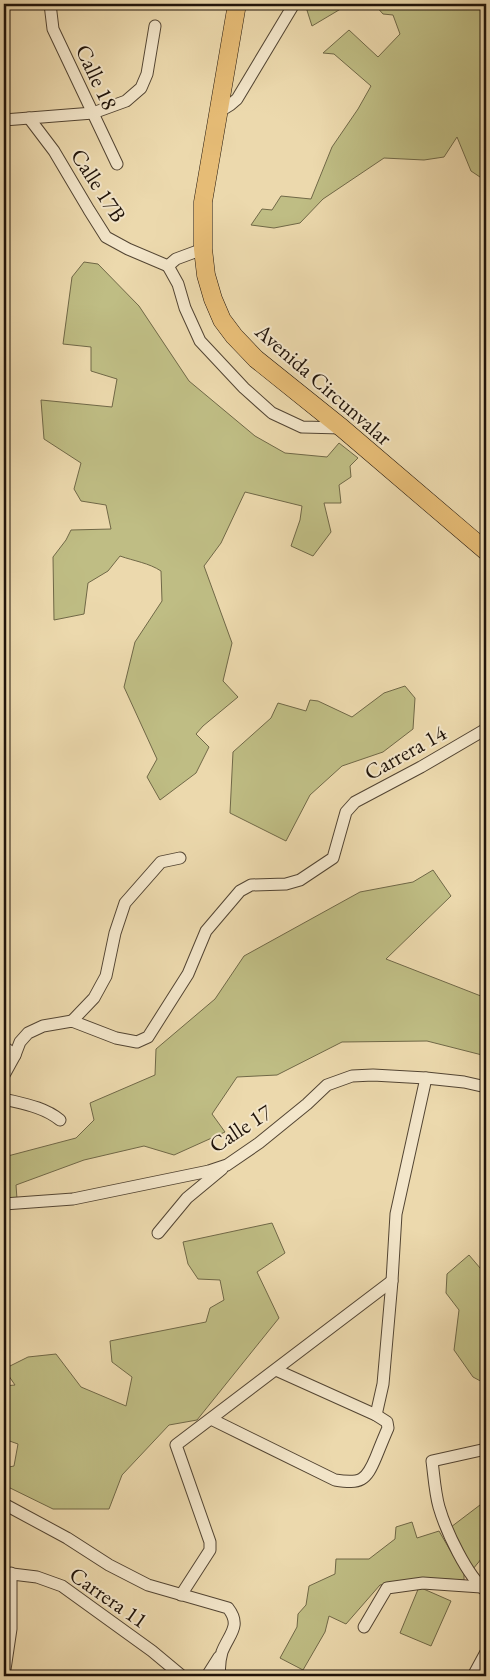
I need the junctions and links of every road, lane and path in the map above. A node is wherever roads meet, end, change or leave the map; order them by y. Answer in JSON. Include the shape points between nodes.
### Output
{"nodes":[{"id":1,"x":50,"y":4,"type":"edge"},
{"id":2,"x":237,"y":4,"type":"edge"},
{"id":3,"x":291,"y":7,"type":"edge"},
{"id":4,"x":155,"y":26,"type":"dead end"},
{"id":5,"x":93,"y":113,"type":"junction"},
{"id":6,"x":217,"y":113,"type":"junction"},
{"id":7,"x":30,"y":118,"type":"junction"},
{"id":8,"x":4,"y":120,"type":"edge"},
{"id":9,"x":117,"y":164,"type":"dead end"},
{"id":10,"x":203,"y":249,"type":"junction"},
{"id":11,"x":168,"y":266,"type":"junction"},
{"id":12,"x":342,"y":428,"type":"junction"},
{"id":13,"x":486,"y":552,"type":"edge"},
{"id":14,"x":486,"y":729,"type":"edge"},
{"id":15,"x":180,"y":858,"type":"dead end"},
{"id":16,"x":72,"y":1021,"type":"junction"},
{"id":17,"x":4,"y":1047,"type":"edge"},
{"id":18,"x":16,"y":1055,"type":"junction"},
{"id":19,"x":4,"y":1075,"type":"edge"},
{"id":20,"x":426,"y":1078,"type":"junction"},
{"id":21,"x":486,"y":1087,"type":"edge"},
{"id":22,"x":4,"y":1099,"type":"edge"},
{"id":23,"x":60,"y":1120,"type":"dead end"},
{"id":24,"x":227,"y":1165,"type":"junction"},
{"id":25,"x":4,"y":1204,"type":"edge"},
{"id":26,"x":158,"y":1233,"type":"dead end"},
{"id":27,"x":392,"y":1281,"type":"junction"},
{"id":28,"x":276,"y":1370,"type":"junction"},
{"id":29,"x":376,"y":1415,"type":"junction"},
{"id":30,"x":211,"y":1419,"type":"junction"},
{"id":31,"x":486,"y":1449,"type":"edge"},
{"id":32,"x":4,"y":1504,"type":"edge"},
{"id":33,"x":7,"y":1573,"type":"edge"},
{"id":34,"x":484,"y":1589,"type":"edge"},
{"id":35,"x":182,"y":1595,"type":"junction"},
{"id":36,"x":364,"y":1627,"type":"dead end"},
{"id":37,"x":486,"y":1652,"type":"edge"},
{"id":38,"x":222,"y":1653,"type":"junction"},
{"id":39,"x":4,"y":1676,"type":"edge"},
{"id":40,"x":182,"y":1676,"type":"edge"},
{"id":41,"x":207,"y":1676,"type":"edge"},
{"id":42,"x":220,"y":1676,"type":"edge"},
{"id":43,"x":473,"y":1676,"type":"edge"}],
"edges":[{"from":1,"to":5,"type":"street","name":"Calle 18","via":[[53,29]]},
{"from":2,"to":6,"type":"main road","name":"Avenida Circunvalar"},
{"from":3,"to":6,"type":"street","via":[[237,99]]},
{"from":4,"to":5,"type":"street","via":[[147,74],[141,88],[126,101]]},
{"from":5,"to":7,"type":"street"},
{"from":5,"to":9,"type":"street","name":"Calle 18"},
{"from":6,"to":10,"type":"main road","name":"Avenida Circunvalar","via":[[203,202]]},
{"from":7,"to":8,"type":"street"},
{"from":7,"to":11,"type":"street","name":"Calle 17B","via":[[106,237]]},
{"from":10,"to":11,"type":"street","via":[[176,259]]},
{"from":10,"to":12,"type":"main road","name":"Avenida Circunvalar","via":[[213,299],[222,320],[234,336],[281,380]]},
{"from":11,"to":12,"type":"street","via":[[200,342],[244,388],[272,414],[302,427]]},
{"from":12,"to":13,"type":"main road","name":"Avenida Circunvalar"},
{"from":14,"to":16,"type":"street","name":"Carrera 14","via":[[355,802],[346,812],[333,858],[300,880],[251,886],[240,891],[206,931],[188,974],[148,1037],[137,1042],[116,1038]]},
{"from":15,"to":16,"type":"street","via":[[161,862],[125,903],[106,976],[94,998]]},
{"from":16,"to":18,"type":"street","via":[[28,1032]]},
{"from":17,"to":18,"type":"street"},
{"from":18,"to":19,"type":"street"},
{"from":20,"to":21,"type":"street","name":"Calle 17"},
{"from":20,"to":24,"type":"street","name":"Calle 17","via":[[352,1076],[327,1085],[282,1126]]},
{"from":20,"to":27,"type":"street","via":[[396,1214]]},
{"from":22,"to":23,"type":"street","via":[[40,1108]]},
{"from":24,"to":25,"type":"street","name":"Calle 17","via":[[82,1198]]},
{"from":24,"to":26,"type":"street","via":[[187,1198]]},
{"from":27,"to":28,"type":"street"},
{"from":27,"to":29,"type":"street","via":[[383,1384]]},
{"from":28,"to":29,"type":"street"},
{"from":28,"to":30,"type":"street"},
{"from":29,"to":30,"type":"street","via":[[387,1422],[385,1436],[369,1474],[349,1482],[335,1480]]},
{"from":30,"to":35,"type":"street","via":[[176,1445],[210,1542],[210,1550]]},
{"from":31,"to":34,"type":"street","via":[[432,1461],[439,1507],[465,1565]]},
{"from":32,"to":35,"type":"street","via":[[148,1585]]},
{"from":33,"to":39,"type":"street","via":[[11,1629]]},
{"from":33,"to":40,"type":"street","name":"Carrera 11","via":[[37,1577],[62,1586]]},
{"from":34,"to":36,"type":"street","via":[[423,1583],[387,1588]]},
{"from":35,"to":38,"type":"street","via":[[228,1608],[234,1616],[235,1626]]},
{"from":37,"to":43,"type":"street"},
{"from":38,"to":41,"type":"street"},
{"from":38,"to":42,"type":"street"}]}
